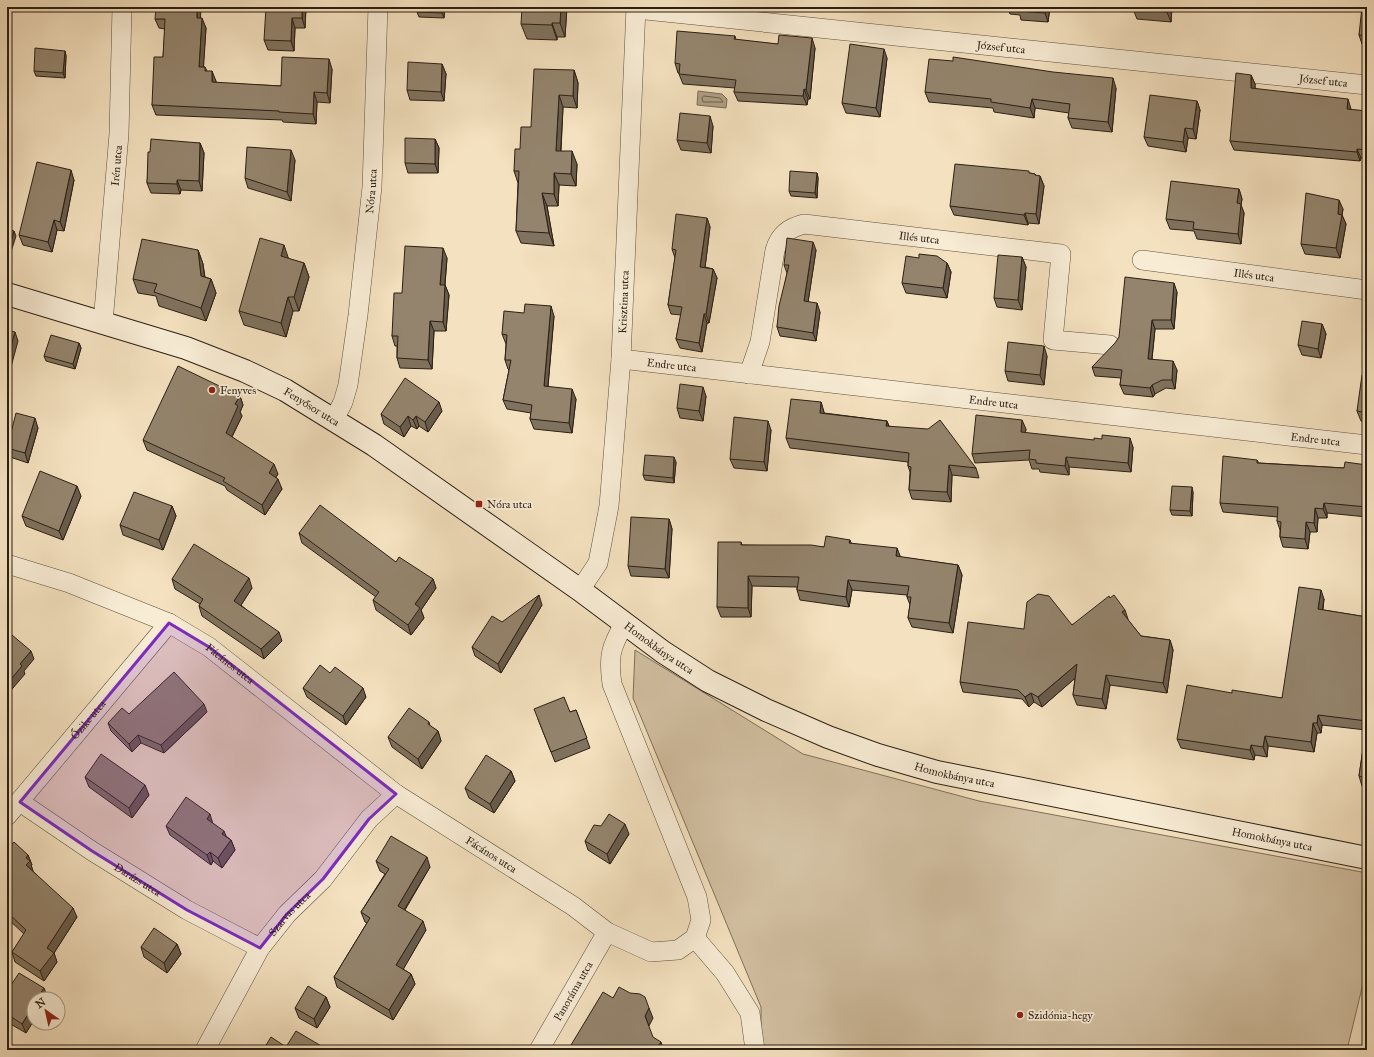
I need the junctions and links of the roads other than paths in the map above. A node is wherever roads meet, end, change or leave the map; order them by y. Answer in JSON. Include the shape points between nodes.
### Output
{"nodes":[{"id":1,"x":122,"y":7,"type":"edge"},
{"id":2,"x":378,"y":7,"type":"edge"},
{"id":3,"x":636,"y":8,"type":"edge"},
{"id":4,"x":1367,"y":86,"type":"edge"},
{"id":5,"x":1142,"y":260,"type":"dead end"},
{"id":6,"x":1367,"y":290,"type":"edge"},
{"id":7,"x":7,"y":294,"type":"edge"},
{"id":8,"x":103,"y":323,"type":"junction"},
{"id":9,"x":1110,"y":345,"type":"dead end"},
{"id":10,"x":621,"y":359,"type":"junction"},
{"id":11,"x":749,"y":374,"type":"junction"},
{"id":12,"x":334,"y":420,"type":"junction"},
{"id":13,"x":1367,"y":445,"type":"edge"},
{"id":14,"x":7,"y":564,"type":"edge"},
{"id":15,"x":580,"y":590,"type":"junction"},
{"id":16,"x":169,"y":623,"type":"junction"},
{"id":17,"x":624,"y":624,"type":"junction"},
{"id":18,"x":396,"y":794,"type":"junction"},
{"id":19,"x":20,"y":802,"type":"junction"},
{"id":20,"x":7,"y":816,"type":"edge"},
{"id":21,"x":1367,"y":858,"type":"edge"},
{"id":22,"x":607,"y":932,"type":"junction"},
{"id":23,"x":695,"y":938,"type":"junction"},
{"id":24,"x":260,"y":948,"type":"junction"},
{"id":25,"x":205,"y":1050,"type":"edge"},
{"id":26,"x":539,"y":1050,"type":"edge"},
{"id":27,"x":755,"y":1050,"type":"edge"}],
"edges":[{"from":1,"to":8,"type":"street","name":"Irén utca","via":[[119,134]]},
{"from":2,"to":12,"type":"street","name":"Nóra utca","via":[[372,187],[348,385]]},
{"from":3,"to":4,"type":"street","name":"József utca"},
{"from":3,"to":10,"type":"street","name":"Krisztina utca"},
{"from":5,"to":6,"type":"street","name":"Illés utca"},
{"from":7,"to":8,"type":"street","name":"Fenyősor utca"},
{"from":8,"to":12,"type":"street","name":"Fenyősor utca","via":[[186,348],[245,371],[285,390]]},
{"from":9,"to":11,"type":"street","name":"Illés utca","via":[[1053,340],[1061,254],[804,224],[786,231],[778,239],[760,342]]},
{"from":10,"to":11,"type":"street","name":"Endre utca"},
{"from":10,"to":15,"type":"street","name":"Krisztina utca","via":[[609,506],[598,563]]},
{"from":11,"to":13,"type":"street","name":"Endre utca"},
{"from":12,"to":15,"type":"street","name":"Fenyősor utca","via":[[435,487]]},
{"from":14,"to":16,"type":"street","name":"Fácános utca","via":[[69,583]]},
{"from":15,"to":17,"type":"street","name":"Homokbánya utca"},
{"from":16,"to":18,"type":"street","name":"Fácános utca","via":[[209,647]]},
{"from":16,"to":19,"type":"street","name":"Őzike utca"},
{"from":17,"to":21,"type":"street","name":"Homokbánya utca","via":[[708,681],[828,737],[878,755],[937,772]]},
{"from":17,"to":23,"type":"street","via":[[612,645],[612,684],[697,897],[701,920]]},
{"from":18,"to":22,"type":"street","name":"Fácános utca","via":[[573,906]]},
{"from":18,"to":24,"type":"street","name":"Szarvas utca","via":[[369,819],[323,879],[287,914]]},
{"from":19,"to":20,"type":"street","name":"Őzike utca"},
{"from":19,"to":24,"type":"street","name":"Darázs utca","via":[[92,851],[187,910]]},
{"from":22,"to":23,"type":"street","name":"Fácános utca","via":[[651,952],[678,950]]},
{"from":22,"to":26,"type":"street","name":"Panoráma utca"},
{"from":23,"to":27,"type":"street","via":[[725,973],[750,1013]]},
{"from":24,"to":25,"type":"street","name":"Szarvas utca"}]}
